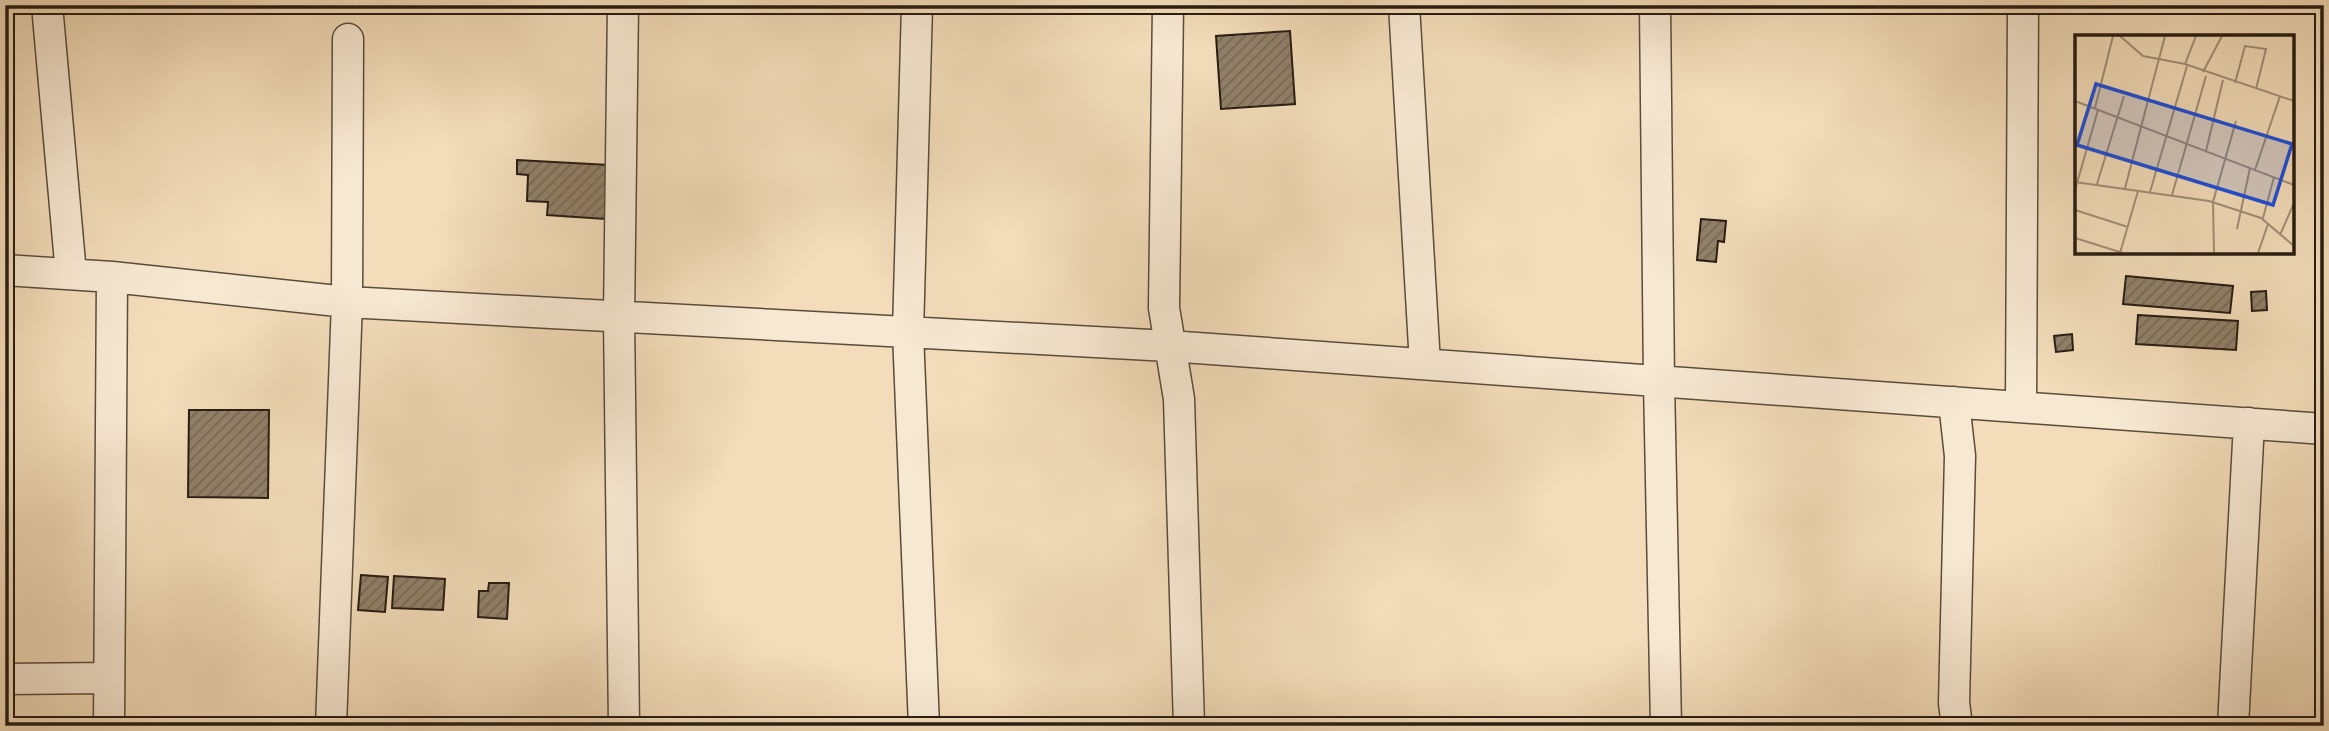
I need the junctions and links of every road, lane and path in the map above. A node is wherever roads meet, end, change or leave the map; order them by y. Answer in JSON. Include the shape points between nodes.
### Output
{"nodes":[{"id":1,"x":47,"y":5,"type":"edge"},
{"id":2,"x":623,"y":5,"type":"edge"},
{"id":3,"x":917,"y":5,"type":"edge"},
{"id":4,"x":1168,"y":5,"type":"edge"},
{"id":5,"x":1404,"y":5,"type":"edge"},
{"id":6,"x":1655,"y":5,"type":"edge"},
{"id":7,"x":2023,"y":5,"type":"edge"},
{"id":8,"x":348,"y":39,"type":"dead end"},
{"id":9,"x":5,"y":270,"type":"edge"},
{"id":10,"x":71,"y":274,"type":"junction"},
{"id":11,"x":112,"y":277,"type":"junction"},
{"id":12,"x":347,"y":302,"type":"junction"},
{"id":13,"x":619,"y":317,"type":"junction"},
{"id":14,"x":908,"y":333,"type":"junction"},
{"id":15,"x":1169,"y":346,"type":"junction"},
{"id":16,"x":1425,"y":364,"type":"junction"},
{"id":17,"x":1659,"y":382,"type":"junction"},
{"id":18,"x":1954,"y":402,"type":"junction"},
{"id":19,"x":2021,"y":407,"type":"junction"},
{"id":20,"x":2249,"y":424,"type":"junction"},
{"id":21,"x":2324,"y":429,"type":"edge"},
{"id":22,"x":109,"y":678,"type":"junction"},
{"id":23,"x":5,"y":679,"type":"edge"},
{"id":24,"x":109,"y":726,"type":"edge"},
{"id":25,"x":331,"y":726,"type":"edge"},
{"id":26,"x":624,"y":726,"type":"edge"},
{"id":27,"x":925,"y":726,"type":"edge"},
{"id":28,"x":1189,"y":726,"type":"edge"},
{"id":29,"x":1666,"y":726,"type":"edge"},
{"id":30,"x":1957,"y":726,"type":"edge"},
{"id":31,"x":2233,"y":726,"type":"edge"}],
"edges":[{"from":1,"to":10,"type":"street"},
{"from":2,"to":13,"type":"street"},
{"from":3,"to":14,"type":"street"},
{"from":4,"to":15,"type":"street","via":[[1164,308]]},
{"from":5,"to":16,"type":"street"},
{"from":6,"to":17,"type":"street"},
{"from":7,"to":19,"type":"street"},
{"from":8,"to":12,"type":"street"},
{"from":9,"to":10,"type":"street"},
{"from":10,"to":11,"type":"street"},
{"from":11,"to":12,"type":"street"},
{"from":11,"to":22,"type":"street"},
{"from":12,"to":13,"type":"street"},
{"from":12,"to":25,"type":"street"},
{"from":13,"to":14,"type":"street"},
{"from":13,"to":26,"type":"street"},
{"from":14,"to":15,"type":"street"},
{"from":14,"to":27,"type":"street"},
{"from":15,"to":16,"type":"street"},
{"from":15,"to":28,"type":"street","via":[[1179,399]]},
{"from":16,"to":17,"type":"street"},
{"from":17,"to":18,"type":"street"},
{"from":17,"to":29,"type":"street"},
{"from":18,"to":19,"type":"street"},
{"from":18,"to":30,"type":"street","via":[[1960,456]]},
{"from":19,"to":20,"type":"street"},
{"from":20,"to":21,"type":"street"},
{"from":20,"to":31,"type":"street"},
{"from":22,"to":23,"type":"street"},
{"from":22,"to":24,"type":"street"}]}
